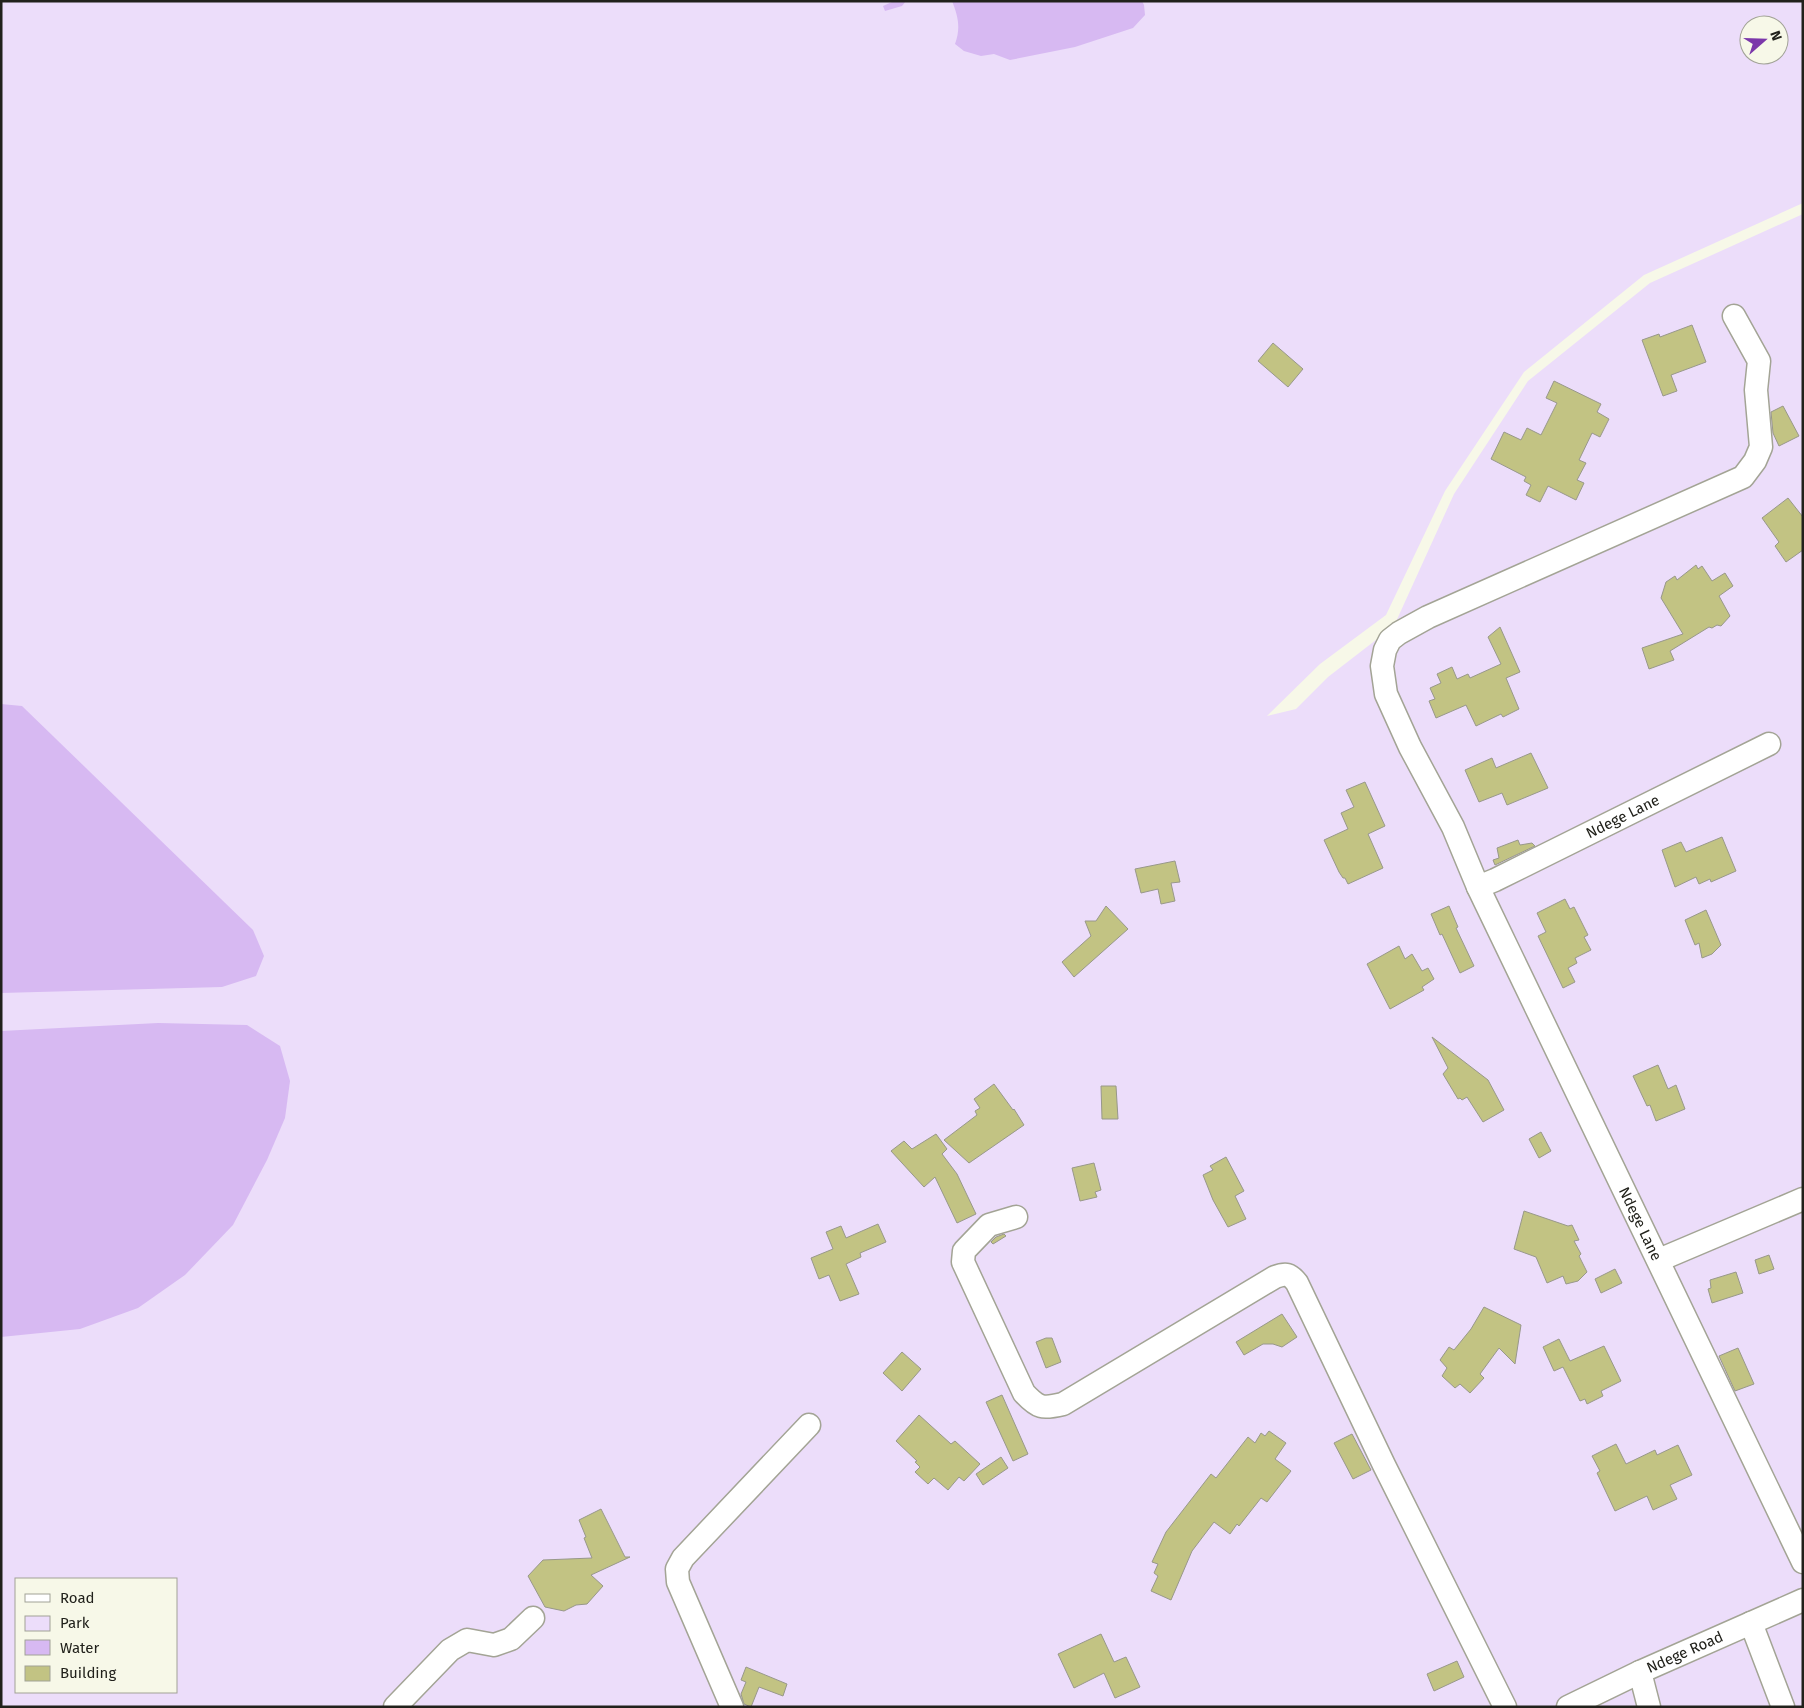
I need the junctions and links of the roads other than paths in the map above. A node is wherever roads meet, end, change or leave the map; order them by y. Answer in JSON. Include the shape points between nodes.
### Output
{"nodes":[{"id":1,"x":1734,"y":316,"type":"dead end"},
{"id":2,"x":1769,"y":744,"type":"dead end"},
{"id":3,"x":1478,"y":887,"type":"junction"},
{"id":4,"x":1803,"y":1200,"type":"edge"},
{"id":5,"x":1016,"y":1218,"type":"dead end"},
{"id":6,"x":1658,"y":1260,"type":"junction"},
{"id":7,"x":809,"y":1425,"type":"dead end"},
{"id":8,"x":1803,"y":1562,"type":"edge"},
{"id":9,"x":1803,"y":1600,"type":"edge"},
{"id":10,"x":533,"y":1618,"type":"dead end"},
{"id":11,"x":1751,"y":1623,"type":"junction"},
{"id":12,"x":1640,"y":1672,"type":"junction"},
{"id":13,"x":395,"y":1707,"type":"edge"},
{"id":14,"x":732,"y":1707,"type":"edge"},
{"id":15,"x":1505,"y":1707,"type":"edge"},
{"id":16,"x":1568,"y":1707,"type":"edge"},
{"id":17,"x":1649,"y":1707,"type":"edge"},
{"id":18,"x":1783,"y":1707,"type":"edge"}],
"edges":[{"from":1,"to":3,"type":"street","name":"Ndege Lane","via":[[1759,361],[1756,390],[1761,447],[1743,477],[1428,617],[1399,633],[1385,650],[1382,666],[1386,694],[1453,827]]},
{"from":2,"to":3,"type":"street","name":"Ndege Lane"},
{"from":3,"to":6,"type":"street","name":"Ndege Lane"},
{"from":4,"to":6,"type":"street"},
{"from":5,"to":15,"type":"street","via":[[989,1225],[964,1251],[964,1262],[1024,1393],[1035,1404],[1063,1404],[1276,1277],[1292,1276]]},
{"from":6,"to":8,"type":"street","name":"Ndege Lane"},
{"from":7,"to":14,"type":"street","via":[[682,1558],[677,1569],[678,1582]]},
{"from":9,"to":11,"type":"street","name":"Ndege Road"},
{"from":10,"to":13,"type":"street","via":[[512,1639],[494,1645],[467,1640],[450,1650]]},
{"from":11,"to":12,"type":"street","name":"Ndege Road"},
{"from":11,"to":18,"type":"street"},
{"from":12,"to":16,"type":"street","name":"Ndege Road"},
{"from":12,"to":17,"type":"street"}]}
